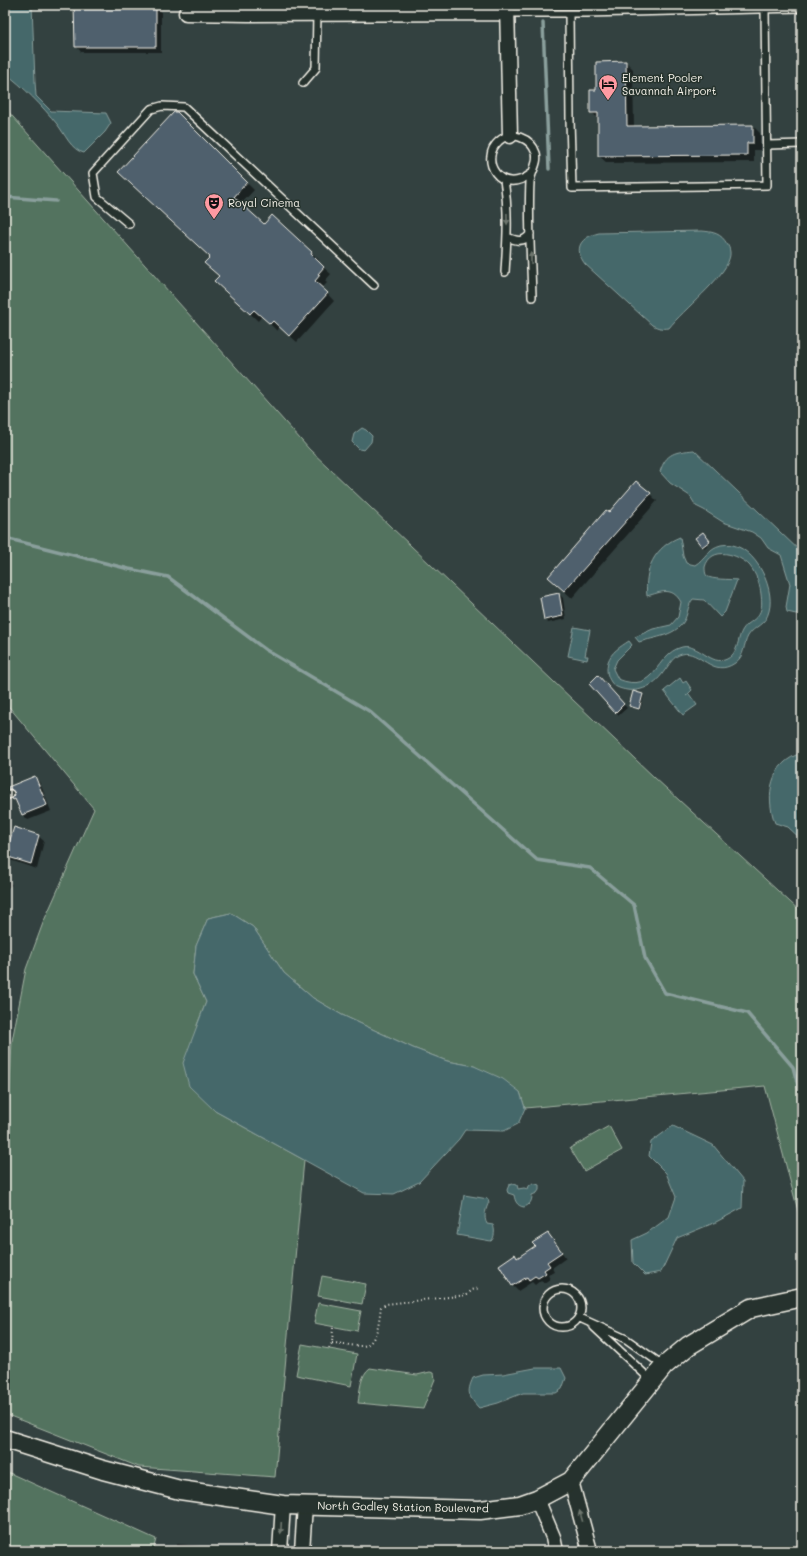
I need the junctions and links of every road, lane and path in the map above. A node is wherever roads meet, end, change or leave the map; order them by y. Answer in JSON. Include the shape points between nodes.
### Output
{"nodes":[{"id":1,"x":802,"y":8,"type":"edge"},
{"id":2,"x":507,"y":9,"type":"edge"},
{"id":3,"x":765,"y":9,"type":"junction"},
{"id":4,"x":569,"y":12,"type":"junction"},
{"id":5,"x":186,"y":13,"type":"dead end"},
{"id":6,"x":317,"y":14,"type":"junction"},
{"id":7,"x":303,"y":82,"type":"dead end"},
{"id":8,"x":510,"y":136,"type":"junction"},
{"id":9,"x":802,"y":144,"type":"edge"},
{"id":10,"x":768,"y":145,"type":"junction"},
{"id":11,"x":531,"y":174,"type":"junction"},
{"id":12,"x":504,"y":180,"type":"junction"},
{"id":13,"x":129,"y":224,"type":"dead end"},
{"id":14,"x":530,"y":234,"type":"junction"},
{"id":15,"x":508,"y":237,"type":"junction"},
{"id":16,"x":505,"y":272,"type":"dead end"},
{"id":17,"x":374,"y":285,"type":"dead end"},
{"id":18,"x":532,"y":297,"type":"dead end"},
{"id":19,"x":480,"y":1288,"type":"dead end"},
{"id":20,"x":802,"y":1297,"type":"edge"},
{"id":21,"x":580,"y":1318,"type":"junction"},
{"id":22,"x":589,"y":1322,"type":"junction"},
{"id":23,"x":332,"y":1327,"type":"dead end"},
{"id":24,"x":332,"y":1343,"type":"junction"},
{"id":25,"x":328,"y":1348,"type":"dead end"},
{"id":26,"x":664,"y":1366,"type":"junction"},
{"id":27,"x":652,"y":1381,"type":"junction"},
{"id":28,"x":5,"y":1439,"type":"edge"},
{"id":29,"x":571,"y":1481,"type":"junction"},
{"id":30,"x":536,"y":1500,"type":"junction"},
{"id":31,"x":282,"y":1505,"type":"junction"},
{"id":32,"x":305,"y":1505,"type":"junction"},
{"id":33,"x":280,"y":1551,"type":"edge"},
{"id":34,"x":302,"y":1551,"type":"edge"},
{"id":35,"x":556,"y":1551,"type":"edge"},
{"id":36,"x":590,"y":1551,"type":"edge"}],
"edges":[{"from":1,"to":3,"type":"lane"},
{"from":2,"to":4,"type":"lane"},
{"from":2,"to":6,"type":"street"},
{"from":2,"to":8,"type":"street"},
{"from":3,"to":4,"type":"lane"},
{"from":3,"to":10,"type":"lane"},
{"from":4,"to":10,"type":"lane","via":[[572,188],[767,185]]},
{"from":5,"to":6,"type":"street"},
{"from":6,"to":7,"type":"lane","via":[[316,68]]},
{"from":8,"to":11,"type":"lane","via":[[521,137],[530,143],[536,153],[536,164]]},
{"from":8,"to":12,"type":"lane","via":[[499,140],[492,150],[490,161],[495,172]]},
{"from":9,"to":10,"type":"lane"},
{"from":11,"to":12,"type":"lane","via":[[523,180],[514,182]]},
{"from":11,"to":14,"type":"lane"},
{"from":12,"to":15,"type":"lane","one_way":true},
{"from":13,"to":17,"type":"lane","via":[[98,197],[93,173],[151,109],[162,106],[184,107]]},
{"from":14,"to":15,"type":"lane","via":[[527,239],[521,241],[514,241]]},
{"from":18,"to":14,"type":"lane","one_way":true},
{"from":15,"to":16,"type":"lane"},
{"from":19,"to":24,"type":"path","via":[[472,1290],[467,1295],[386,1304],[381,1307],[374,1337],[370,1342],[362,1346]]},
{"from":20,"to":26,"type":"street","name":"North Godley Station Boulevard","via":[[750,1308],[688,1346]]},
{"from":21,"to":21,"type":"lane","via":[[580,1300],[566,1289],[556,1290],[548,1295],[543,1303],[543,1313],[547,1321],[555,1327],[573,1325]]},
{"from":21,"to":22,"type":"lane"},
{"from":22,"to":26,"type":"lane","via":[[626,1339]]},
{"from":22,"to":27,"type":"lane"},
{"from":23,"to":24,"type":"path"},
{"from":24,"to":25,"type":"path"},
{"from":26,"to":27,"type":"street","name":"North Godley Station Boulevard"},
{"from":27,"to":29,"type":"street","name":"North Godley Station Boulevard"},
{"from":28,"to":31,"type":"street","name":"North Godley Station Boulevard","via":[[103,1470],[180,1490]]},
{"from":29,"to":30,"type":"street","name":"North Godley Station Boulevard"},
{"from":36,"to":29,"type":"street","one_way":true},
{"from":30,"to":32,"type":"street","name":"North Godley Station Boulevard","via":[[520,1505],[480,1510]]},
{"from":30,"to":35,"type":"street","via":[[553,1537]]},
{"from":31,"to":32,"type":"street","name":"North Godley Station Boulevard"},
{"from":31,"to":33,"type":"street","one_way":true},
{"from":32,"to":34,"type":"street"}]}
